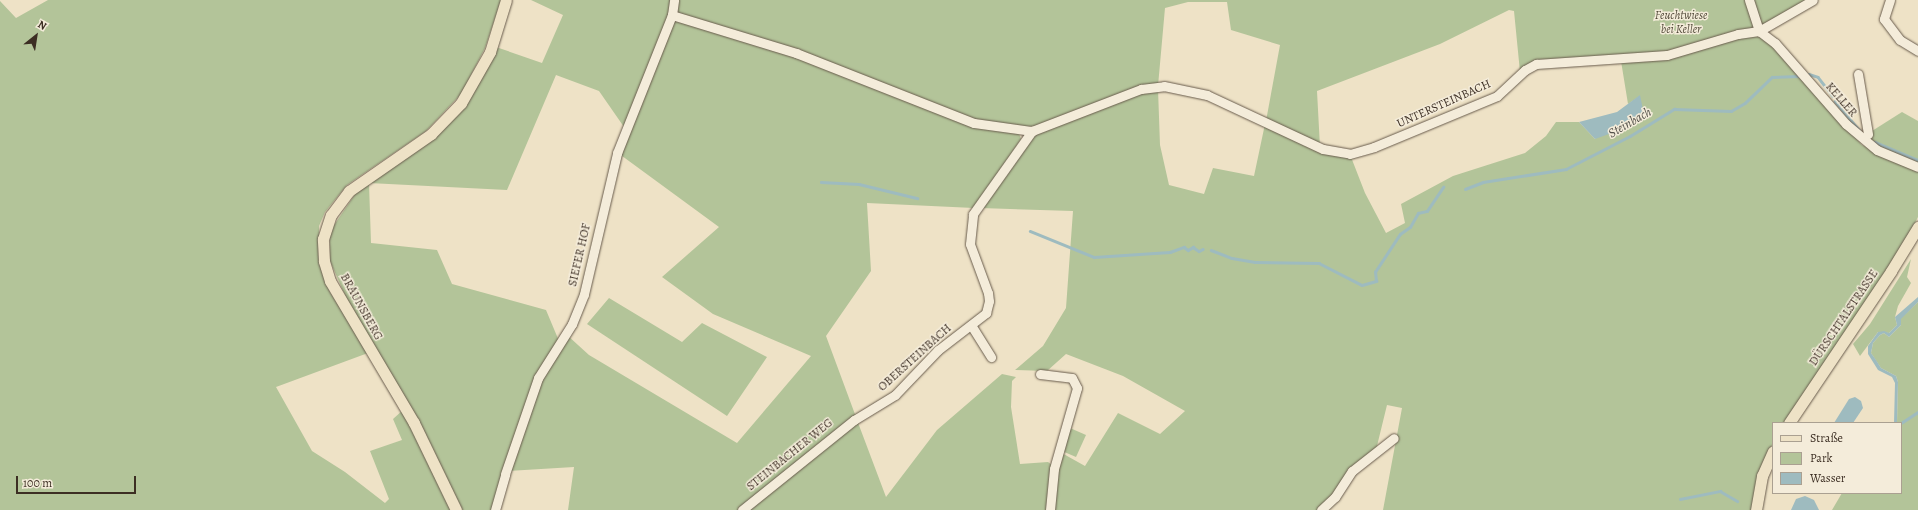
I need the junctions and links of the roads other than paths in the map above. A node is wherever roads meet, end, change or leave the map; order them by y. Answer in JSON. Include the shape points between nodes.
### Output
{"nodes":[{"id":1,"x":506,"y":0,"type":"edge"},
{"id":2,"x":674,"y":0,"type":"edge"},
{"id":3,"x":1749,"y":0,"type":"edge"},
{"id":4,"x":1813,"y":0,"type":"edge"},
{"id":5,"x":1890,"y":0,"type":"edge"},
{"id":6,"x":672,"y":15,"type":"junction"},
{"id":7,"x":1760,"y":31,"type":"junction"},
{"id":8,"x":1918,"y":50,"type":"edge"},
{"id":9,"x":1858,"y":74,"type":"dead end"},
{"id":10,"x":1032,"y":131,"type":"junction"},
{"id":11,"x":1868,"y":134,"type":"dead end"},
{"id":12,"x":1918,"y":167,"type":"edge"},
{"id":13,"x":1918,"y":227,"type":"edge"},
{"id":14,"x":971,"y":325,"type":"junction"},
{"id":15,"x":991,"y":357,"type":"dead end"},
{"id":16,"x":1040,"y":374,"type":"dead end"},
{"id":17,"x":854,"y":420,"type":"joint"},
{"id":18,"x":1790,"y":422,"type":"edge"},
{"id":19,"x":1394,"y":438,"type":"dead end"},
{"id":20,"x":1772,"y":453,"type":"edge"},
{"id":21,"x":456,"y":510,"type":"edge"},
{"id":22,"x":495,"y":510,"type":"edge"},
{"id":23,"x":742,"y":510,"type":"edge"},
{"id":24,"x":1050,"y":510,"type":"edge"},
{"id":25,"x":1321,"y":510,"type":"edge"},
{"id":26,"x":1756,"y":510,"type":"edge"}],
"edges":[{"from":1,"to":21,"type":"main road","name":"BRAUNSBERG","via":[[490,52],[461,103],[431,134],[349,191],[331,215],[323,239],[324,261],[330,281],[411,418]]},
{"from":2,"to":6,"type":"street","name":"SIEFER HOF"},
{"from":3,"to":7,"type":"street"},
{"from":4,"to":7,"type":"street"},
{"from":5,"to":8,"type":"street","via":[[1884,19],[1900,40]]},
{"from":6,"to":10,"type":"street","via":[[796,53],[974,123]]},
{"from":6,"to":22,"type":"street","name":"SIEFER HOF","via":[[617,153],[584,294],[572,324],[538,378],[504,474]]},
{"from":7,"to":10,"type":"street","name":"UNTERSTEINBACH","via":[[1738,34],[1667,56],[1536,64],[1525,70],[1497,96],[1374,147],[1350,154],[1323,149],[1207,95],[1164,86],[1141,89]]},
{"from":7,"to":12,"type":"street","name":"KELLER","via":[[1775,43],[1862,140],[1877,150]]},
{"from":9,"to":11,"type":"street","name":"KELLER"},
{"from":10,"to":14,"type":"street","name":"OBERSTEINBACH","via":[[973,214],[970,244],[989,301],[986,313]]},
{"from":13,"to":18,"type":"main road","name":"DÜRSCHTALSTRASSE"},
{"from":14,"to":15,"type":"street"},
{"from":14,"to":17,"type":"street","name":"OBERSTEINBACH","via":[[938,350],[895,396]]},
{"from":16,"to":24,"type":"street","via":[[1072,378],[1077,388],[1054,469]]},
{"from":17,"to":23,"type":"street","name":"STEINBACHER WEG"},
{"from":19,"to":25,"type":"street","via":[[1352,471],[1335,497]]},
{"from":20,"to":26,"type":"main road","via":[[1762,476]]}]}
